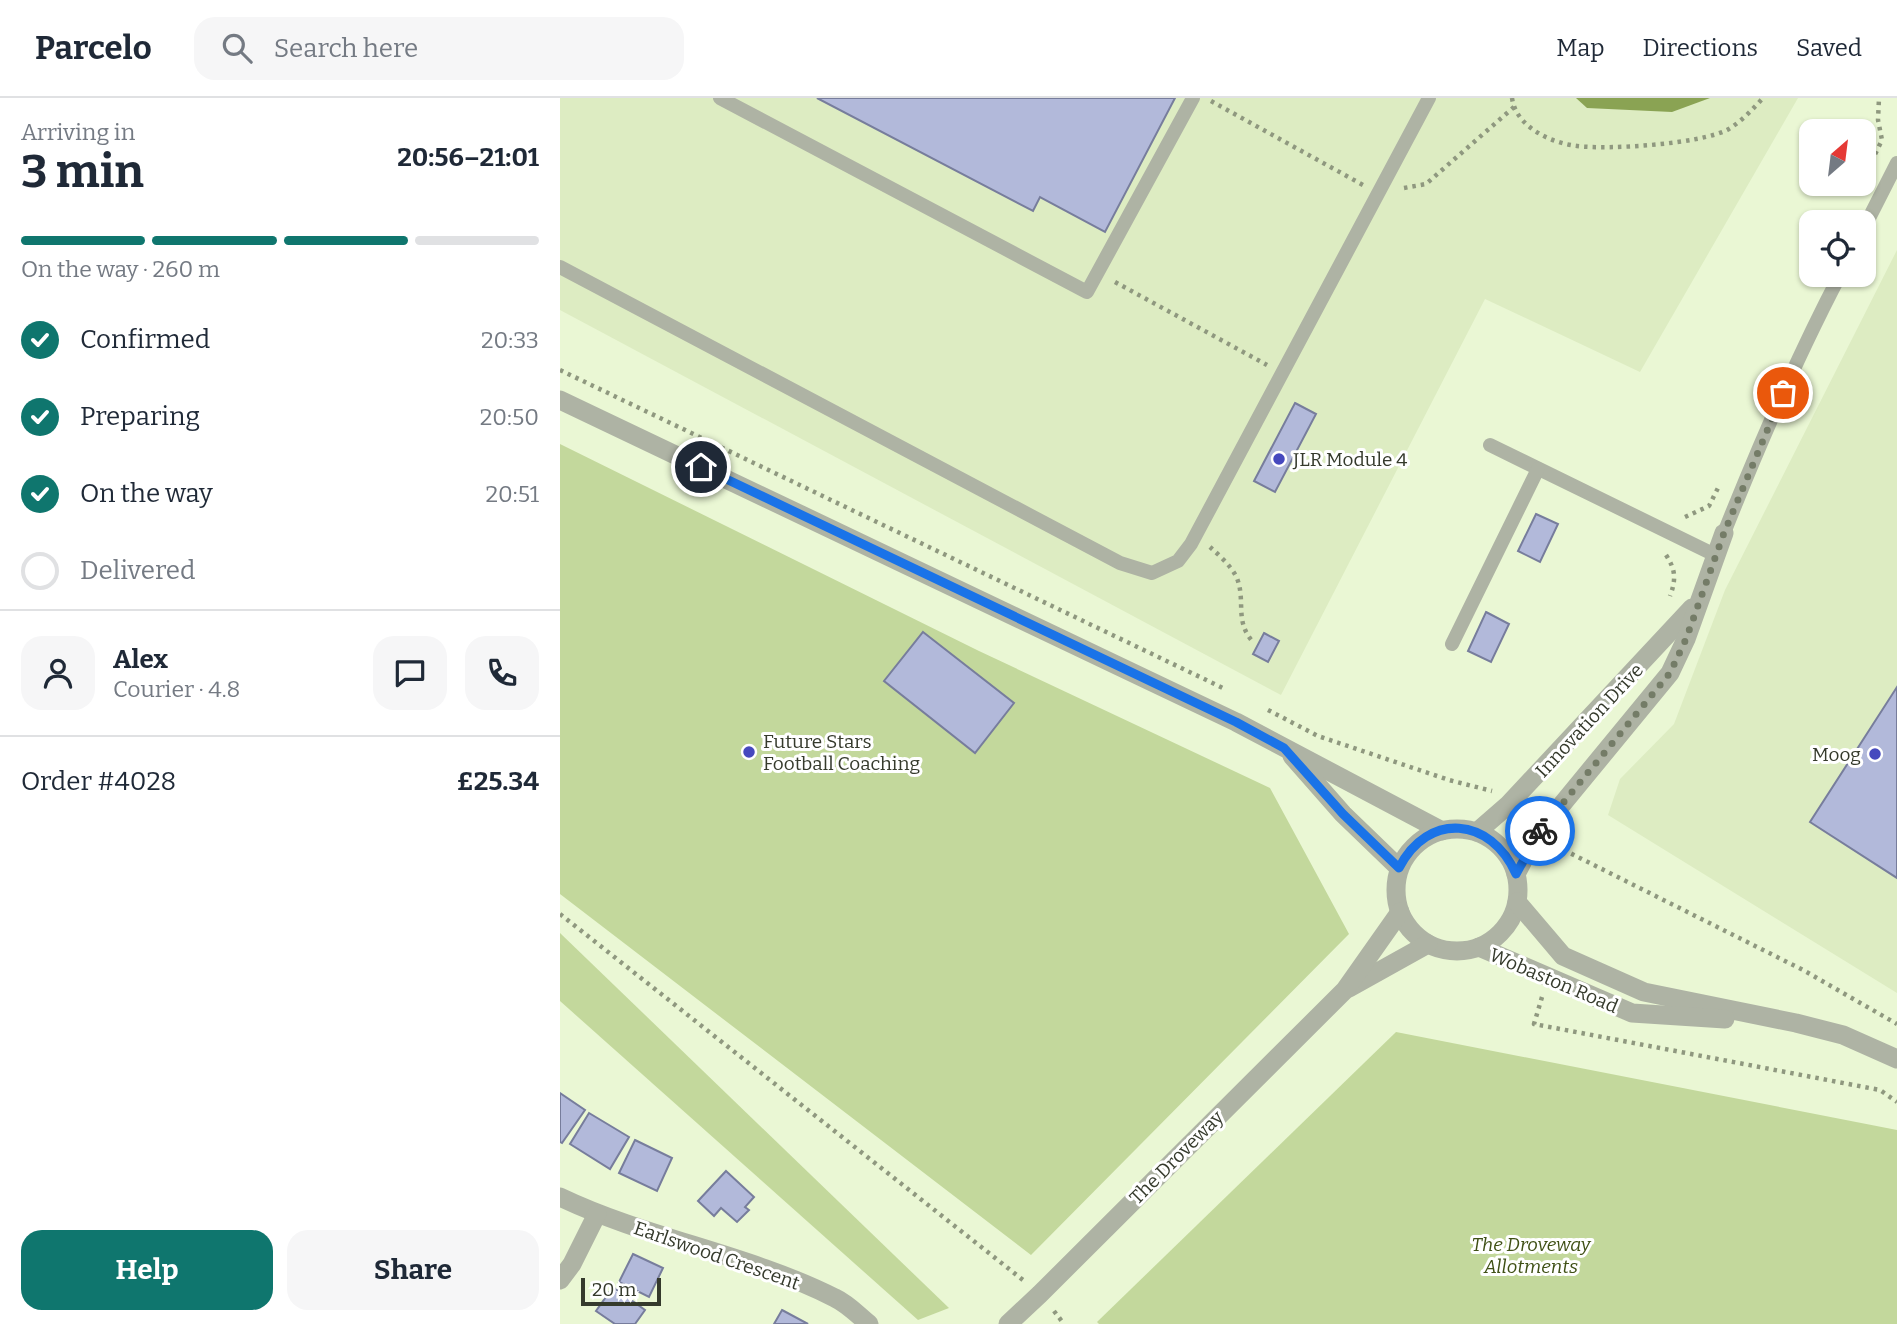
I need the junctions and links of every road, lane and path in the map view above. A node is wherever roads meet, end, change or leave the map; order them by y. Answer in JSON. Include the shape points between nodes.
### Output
{"nodes":[{"id":1,"x":720,"y":98,"type":"edge"},
{"id":2,"x":1193,"y":98,"type":"edge"},
{"id":3,"x":1205,"y":98,"type":"edge"},
{"id":4,"x":1429,"y":98,"type":"edge"},
{"id":5,"x":1512,"y":98,"type":"edge"},
{"id":6,"x":1763,"y":98,"type":"edge"},
{"id":7,"x":1879,"y":98,"type":"edge"},
{"id":8,"x":1514,"y":107,"type":"junction"},
{"id":9,"x":1876,"y":152,"type":"edge"},
{"id":10,"x":1897,"y":163,"type":"edge"},
{"id":11,"x":1378,"y":193,"type":"junction"},
{"id":12,"x":1873,"y":210,"type":"edge"},
{"id":13,"x":560,"y":267,"type":"edge"},
{"id":14,"x":1098,"y":272,"type":"junction"},
{"id":15,"x":1834,"y":287,"type":"edge"},
{"id":16,"x":560,"y":370,"type":"edge"},
{"id":17,"x":1282,"y":373,"type":"junction"},
{"id":18,"x":560,"y":400,"type":"edge"},
{"id":19,"x":1490,"y":445,"type":"dead end"},
{"id":20,"x":1538,"y":469,"type":"junction"},
{"id":21,"x":1718,"y":486,"type":"dead end"},
{"id":22,"x":1668,"y":532,"type":"junction"},
{"id":23,"x":1724,"y":533,"type":"joint"},
{"id":24,"x":1195,"y":537,"type":"junction"},
{"id":25,"x":1715,"y":555,"type":"junction"},
{"id":26,"x":1669,"y":599,"type":"dead end"},
{"id":27,"x":1697,"y":603,"type":"junction"},
{"id":28,"x":1254,"y":643,"type":"dead end"},
{"id":29,"x":1452,"y":645,"type":"dead end"},
{"id":30,"x":1237,"y":695,"type":"dead end"},
{"id":31,"x":1261,"y":707,"type":"dead end"},
{"id":32,"x":1284,"y":748,"type":"junction"},
{"id":33,"x":1497,"y":783,"type":"dead end"},
{"id":34,"x":1489,"y":789,"type":"junction"},
{"id":35,"x":1508,"y":805,"type":"junction"},
{"id":36,"x":1441,"y":831,"type":"junction"},
{"id":37,"x":1473,"y":831,"type":"junction"},
{"id":38,"x":1536,"y":836,"type":"junction"},
{"id":39,"x":1399,"y":868,"type":"junction"},
{"id":40,"x":1516,"y":874,"type":"junction"},
{"id":41,"x":1517,"y":902,"type":"junction"},
{"id":42,"x":1400,"y":912,"type":"junction"},
{"id":43,"x":560,"y":915,"type":"edge"},
{"id":44,"x":1427,"y":944,"type":"junction"},
{"id":45,"x":1479,"y":947,"type":"junction"},
{"id":46,"x":1548,"y":977,"type":"junction"},
{"id":47,"x":1345,"y":990,"type":"junction"},
{"id":48,"x":1796,"y":1023,"type":"junction"},
{"id":49,"x":1897,"y":1024,"type":"edge"},
{"id":50,"x":1897,"y":1059,"type":"edge"},
{"id":51,"x":1897,"y":1102,"type":"edge"},
{"id":52,"x":560,"y":1197,"type":"edge"},
{"id":53,"x":597,"y":1214,"type":"junction"},
{"id":54,"x":560,"y":1280,"type":"edge"},
{"id":55,"x":1040,"y":1294,"type":"junction"},
{"id":56,"x":869,"y":1324,"type":"edge"},
{"id":57,"x":1008,"y":1324,"type":"edge"}],
"edges":[{"from":1,"to":14,"type":"lane","via":[[1087,292]]},
{"from":2,"to":14,"type":"lane"},
{"from":3,"to":11,"type":"path"},
{"from":4,"to":11,"type":"lane"},
{"from":5,"to":8,"type":"path"},
{"from":6,"to":8,"type":"path","via":[[1725,131],[1615,146],[1576,146],[1546,137],[1527,126]]},
{"from":7,"to":9,"type":"path","via":[[1882,139]]},
{"from":8,"to":11,"type":"path","via":[[1426,184]]},
{"from":10,"to":12,"type":"lane"},
{"from":11,"to":17,"type":"lane"},
{"from":13,"to":24,"type":"lane","via":[[1120,562],[1152,573],[1178,561]]},
{"from":14,"to":17,"type":"path"},
{"from":15,"to":23,"type":"lane","name":"Innovation Drive","via":[[1762,438]]},
{"from":16,"to":30,"type":"path"},
{"from":17,"to":24,"type":"lane"},
{"from":18,"to":32,"type":"street"},
{"from":19,"to":20,"type":"lane"},
{"from":20,"to":22,"type":"lane"},
{"from":20,"to":29,"type":"lane"},
{"from":21,"to":22,"type":"path","via":[[1709,506],[1673,521]]},
{"from":22,"to":25,"type":"lane"},
{"from":22,"to":26,"type":"path","via":[[1661,546],[1676,580]]},
{"from":23,"to":25,"type":"street","name":"Innovation Drive"},
{"from":24,"to":28,"type":"path","via":[[1235,574],[1241,622]]},
{"from":25,"to":27,"type":"street","name":"Innovation Drive"},
{"from":27,"to":35,"type":"street","name":"Innovation Drive"},
{"from":27,"to":38,"type":"street","name":"Innovation Drive","via":[[1670,673]]},
{"from":31,"to":34,"type":"path","via":[[1318,736]]},
{"from":32,"to":36,"type":"street"},
{"from":32,"to":39,"type":"street"},
{"from":33,"to":34,"type":"path"},
{"from":34,"to":35,"type":"path"},
{"from":34,"to":37,"type":"path"},
{"from":35,"to":37,"type":"street","name":"Innovation Drive"},
{"from":36,"to":37,"type":"street"},
{"from":36,"to":39,"type":"street","via":[[1416,844]]},
{"from":37,"to":40,"type":"street","via":[[1501,847]]},
{"from":38,"to":40,"type":"street","name":"Innovation Drive"},
{"from":38,"to":49,"type":"path","via":[[1803,970]]},
{"from":39,"to":42,"type":"street","via":[[1396,897]]},
{"from":40,"to":41,"type":"street"},
{"from":41,"to":45,"type":"street","via":[[1505,928]]},
{"from":41,"to":48,"type":"street","name":"Wobaston Road","via":[[1563,956],[1644,992]]},
{"from":42,"to":44,"type":"street"},
{"from":42,"to":47,"type":"street","name":"The Droveway"},
{"from":43,"to":55,"type":"path"},
{"from":44,"to":45,"type":"street","via":[[1452,951]]},
{"from":44,"to":47,"type":"street","name":"The Droveway"},
{"from":45,"to":46,"type":"street","name":"Wobaston Road"},
{"from":46,"to":48,"type":"street","name":"Wobaston Road","via":[[1632,1013]]},
{"from":46,"to":51,"type":"path","via":[[1534,1024],[1880,1090]]},
{"from":47,"to":55,"type":"street","name":"The Droveway"},
{"from":48,"to":50,"type":"street","name":"Wobaston Road","via":[[1843,1035]]},
{"from":52,"to":53,"type":"street","name":"Earlswood Crescent"},
{"from":53,"to":54,"type":"street"},
{"from":53,"to":56,"type":"street","name":"Earlswood Crescent","via":[[766,1269],[838,1299]]},
{"from":55,"to":57,"type":"street","name":"The Droveway"}]}
